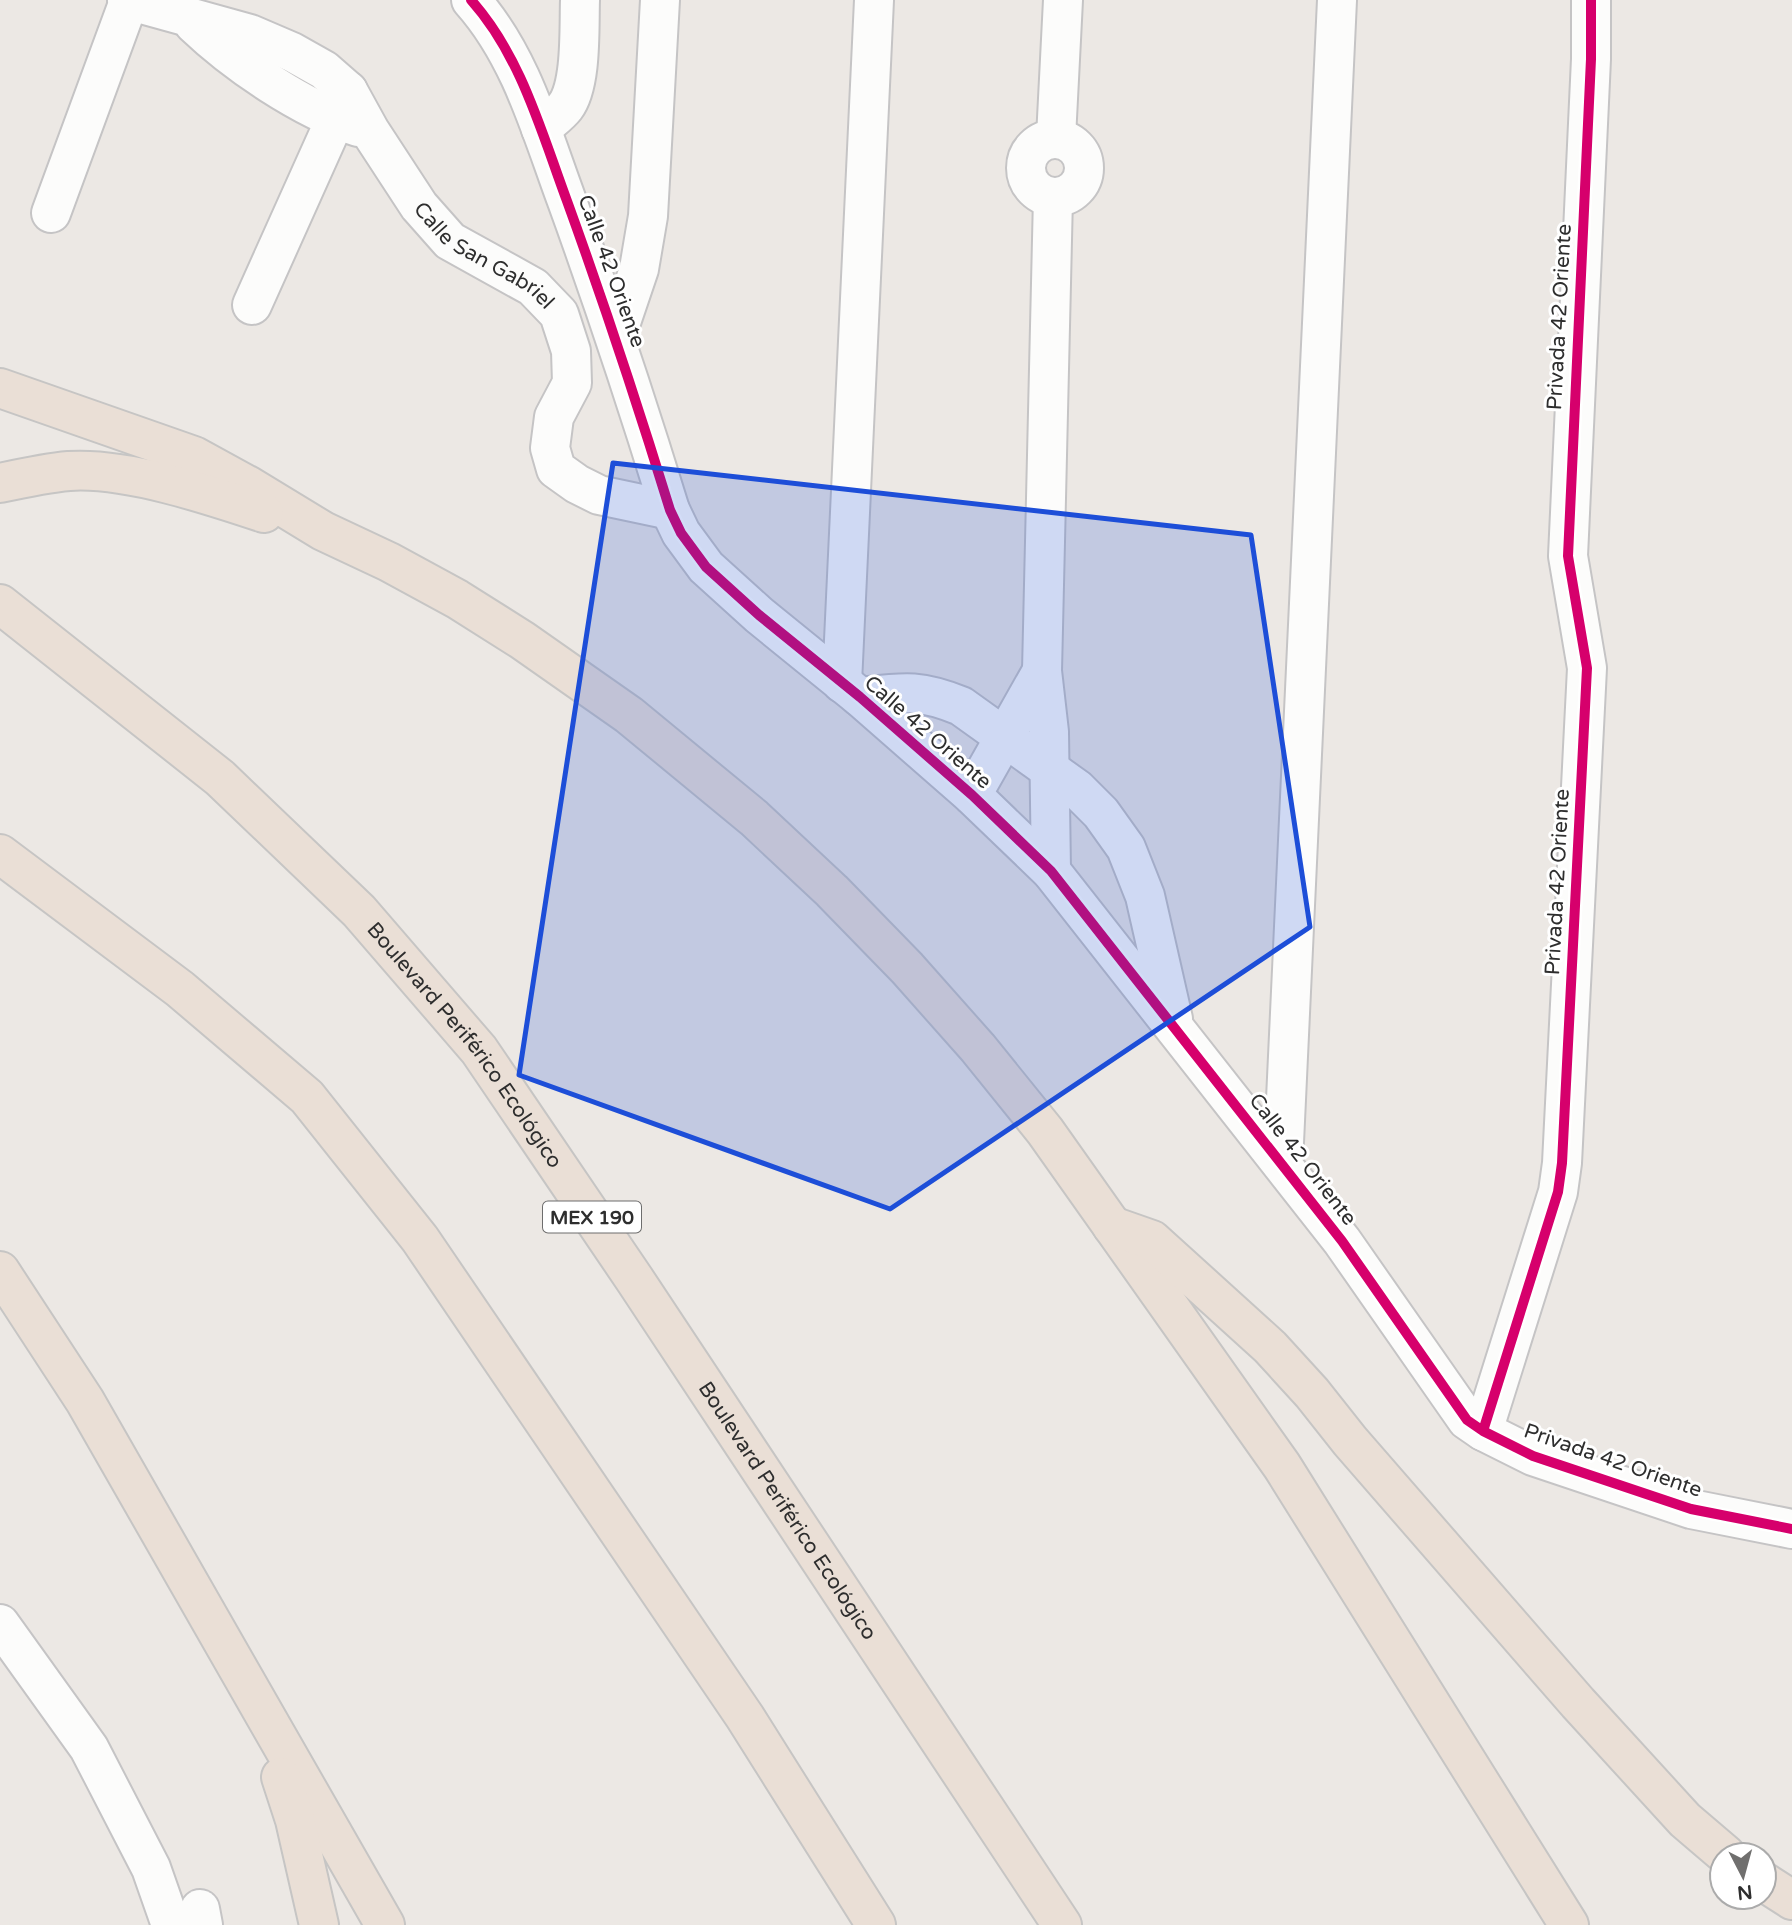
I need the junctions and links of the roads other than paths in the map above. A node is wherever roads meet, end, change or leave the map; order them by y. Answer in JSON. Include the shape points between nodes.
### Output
{"nodes":[{"id":1,"x":128,"y":0,"type":"edge"},
{"id":2,"x":471,"y":0,"type":"edge"},
{"id":3,"x":580,"y":0,"type":"edge"},
{"id":4,"x":660,"y":0,"type":"edge"},
{"id":5,"x":874,"y":0,"type":"edge"},
{"id":6,"x":1063,"y":0,"type":"edge"},
{"id":7,"x":1337,"y":0,"type":"edge"},
{"id":8,"x":1591,"y":0,"type":"edge"},
{"id":9,"x":341,"y":105,"type":"junction"},
{"id":10,"x":541,"y":129,"type":"junction"},
{"id":11,"x":51,"y":213,"type":"dead end"},
{"id":12,"x":252,"y":305,"type":"dead end"},
{"id":13,"x":616,"y":337,"type":"junction"},
{"id":14,"x":0,"y":388,"type":"edge"},
{"id":15,"x":0,"y":483,"type":"edge"},
{"id":16,"x":670,"y":510,"type":"junction"},
{"id":17,"x":323,"y":531,"type":"junction"},
{"id":18,"x":4,"y":607,"type":"edge"},
{"id":19,"x":1042,"y":671,"type":"junction"},
{"id":20,"x":851,"y":690,"type":"junction"},
{"id":21,"x":1004,"y":737,"type":"junction"},
{"id":22,"x":1049,"y":770,"type":"junction"},
{"id":23,"x":972,"y":795,"type":"junction"},
{"id":24,"x":0,"y":854,"type":"edge"},
{"id":25,"x":1051,"y":871,"type":"junction"},
{"id":26,"x":1175,"y":1028,"type":"junction"},
{"id":27,"x":1283,"y":1164,"type":"junction"},
{"id":28,"x":1110,"y":1225,"type":"junction"},
{"id":29,"x":0,"y":1271,"type":"edge"},
{"id":30,"x":1483,"y":1431,"type":"junction"},
{"id":31,"x":1792,"y":1529,"type":"edge"},
{"id":32,"x":0,"y":1624,"type":"edge"},
{"id":33,"x":253,"y":1699,"type":"junction"},
{"id":34,"x":1709,"y":1841,"type":"edge"},
{"id":35,"x":191,"y":1920,"type":"edge"},
{"id":36,"x":319,"y":1925,"type":"edge"},
{"id":37,"x":385,"y":1925,"type":"edge"},
{"id":38,"x":876,"y":1925,"type":"edge"},
{"id":39,"x":1062,"y":1925,"type":"edge"},
{"id":40,"x":1569,"y":1925,"type":"edge"}],
"edges":[{"from":1,"to":9,"type":"street","name":"Calle San Gabriel","via":[[187,18],[247,69]]},
{"from":1,"to":11,"type":"street"},
{"from":2,"to":10,"type":"street","name":"Calle 42 Oriente","via":[[487,18],[522,79]]},
{"from":3,"to":10,"type":"street","via":[[572,92],[565,107]]},
{"from":4,"to":13,"type":"street","via":[[648,216],[639,269]]},
{"from":5,"to":20,"type":"street"},
{"from":6,"to":19,"type":"street","via":[[1056,138],[1038,143],[1026,166],[1026,176],[1036,191],[1053,197]]},
{"from":7,"to":27,"type":"street"},
{"from":8,"to":30,"type":"street","name":"Privada 42 Oriente","via":[[1567,556],[1587,668],[1562,1163],[1558,1192]]},
{"from":9,"to":12,"type":"street"},
{"from":9,"to":16,"type":"street","name":"Calle San Gabriel","via":[[370,131],[419,206],[450,241],[533,287],[559,314],[571,351],[572,383],[554,416],[550,448],[556,470],[599,495]]},
{"from":10,"to":13,"type":"street","name":"Calle 42 Oriente"},
{"from":13,"to":16,"type":"street","name":"Calle 42 Oriente"},
{"from":14,"to":17,"type":"highway","via":[[194,456]]},
{"from":15,"to":17,"type":"highway","via":[[71,471],[103,472],[222,499]]},
{"from":16,"to":20,"type":"street","name":"Calle 42 Oriente","via":[[706,567]]},
{"from":17,"to":28,"type":"highway","via":[[457,599],[522,640],[629,715],[754,818],[907,968],[978,1048],[1045,1131]]},
{"from":18,"to":39,"type":"highway","name":"Boulevard Periférico Ecológico","number":"MEX 190","via":[[220,778],[359,911],[479,1050]]},
{"from":19,"to":21,"type":"street"},
{"from":19,"to":22,"type":"street"},
{"from":20,"to":21,"type":"street","via":[[939,697],[961,706]]},
{"from":20,"to":23,"type":"street","name":"Calle 42 Oriente"},
{"from":21,"to":22,"type":"street"},
{"from":21,"to":23,"type":"street"},
{"from":22,"to":25,"type":"street"},
{"from":22,"to":26,"type":"street","via":[[1101,813],[1126,848],[1145,896]]},
{"from":23,"to":25,"type":"street","name":"Calle 42 Oriente"},
{"from":24,"to":38,"type":"highway","via":[[180,989],[307,1097],[444,1273],[745,1717]]},
{"from":25,"to":26,"type":"street","name":"Calle 42 Oriente"},
{"from":26,"to":27,"type":"street","name":"Calle 42 Oriente"},
{"from":27,"to":30,"type":"street","name":"Calle 42 Oriente","via":[[1467,1420]]},
{"from":28,"to":34,"type":"highway","via":[[1152,1240],[1270,1347],[1578,1703],[1685,1821]]},
{"from":28,"to":40,"type":"highway","via":[[1282,1466]]},
{"from":29,"to":33,"type":"highway","via":[[85,1401]]},
{"from":30,"to":31,"type":"street","name":"Privada 42 Oriente","via":[[1533,1456],[1691,1509]]},
{"from":32,"to":35,"type":"street","via":[[89,1748],[151,1868],[170,1917]]},
{"from":33,"to":36,"type":"highway","via":[[295,1820]]},
{"from":33,"to":37,"type":"highway"}]}
